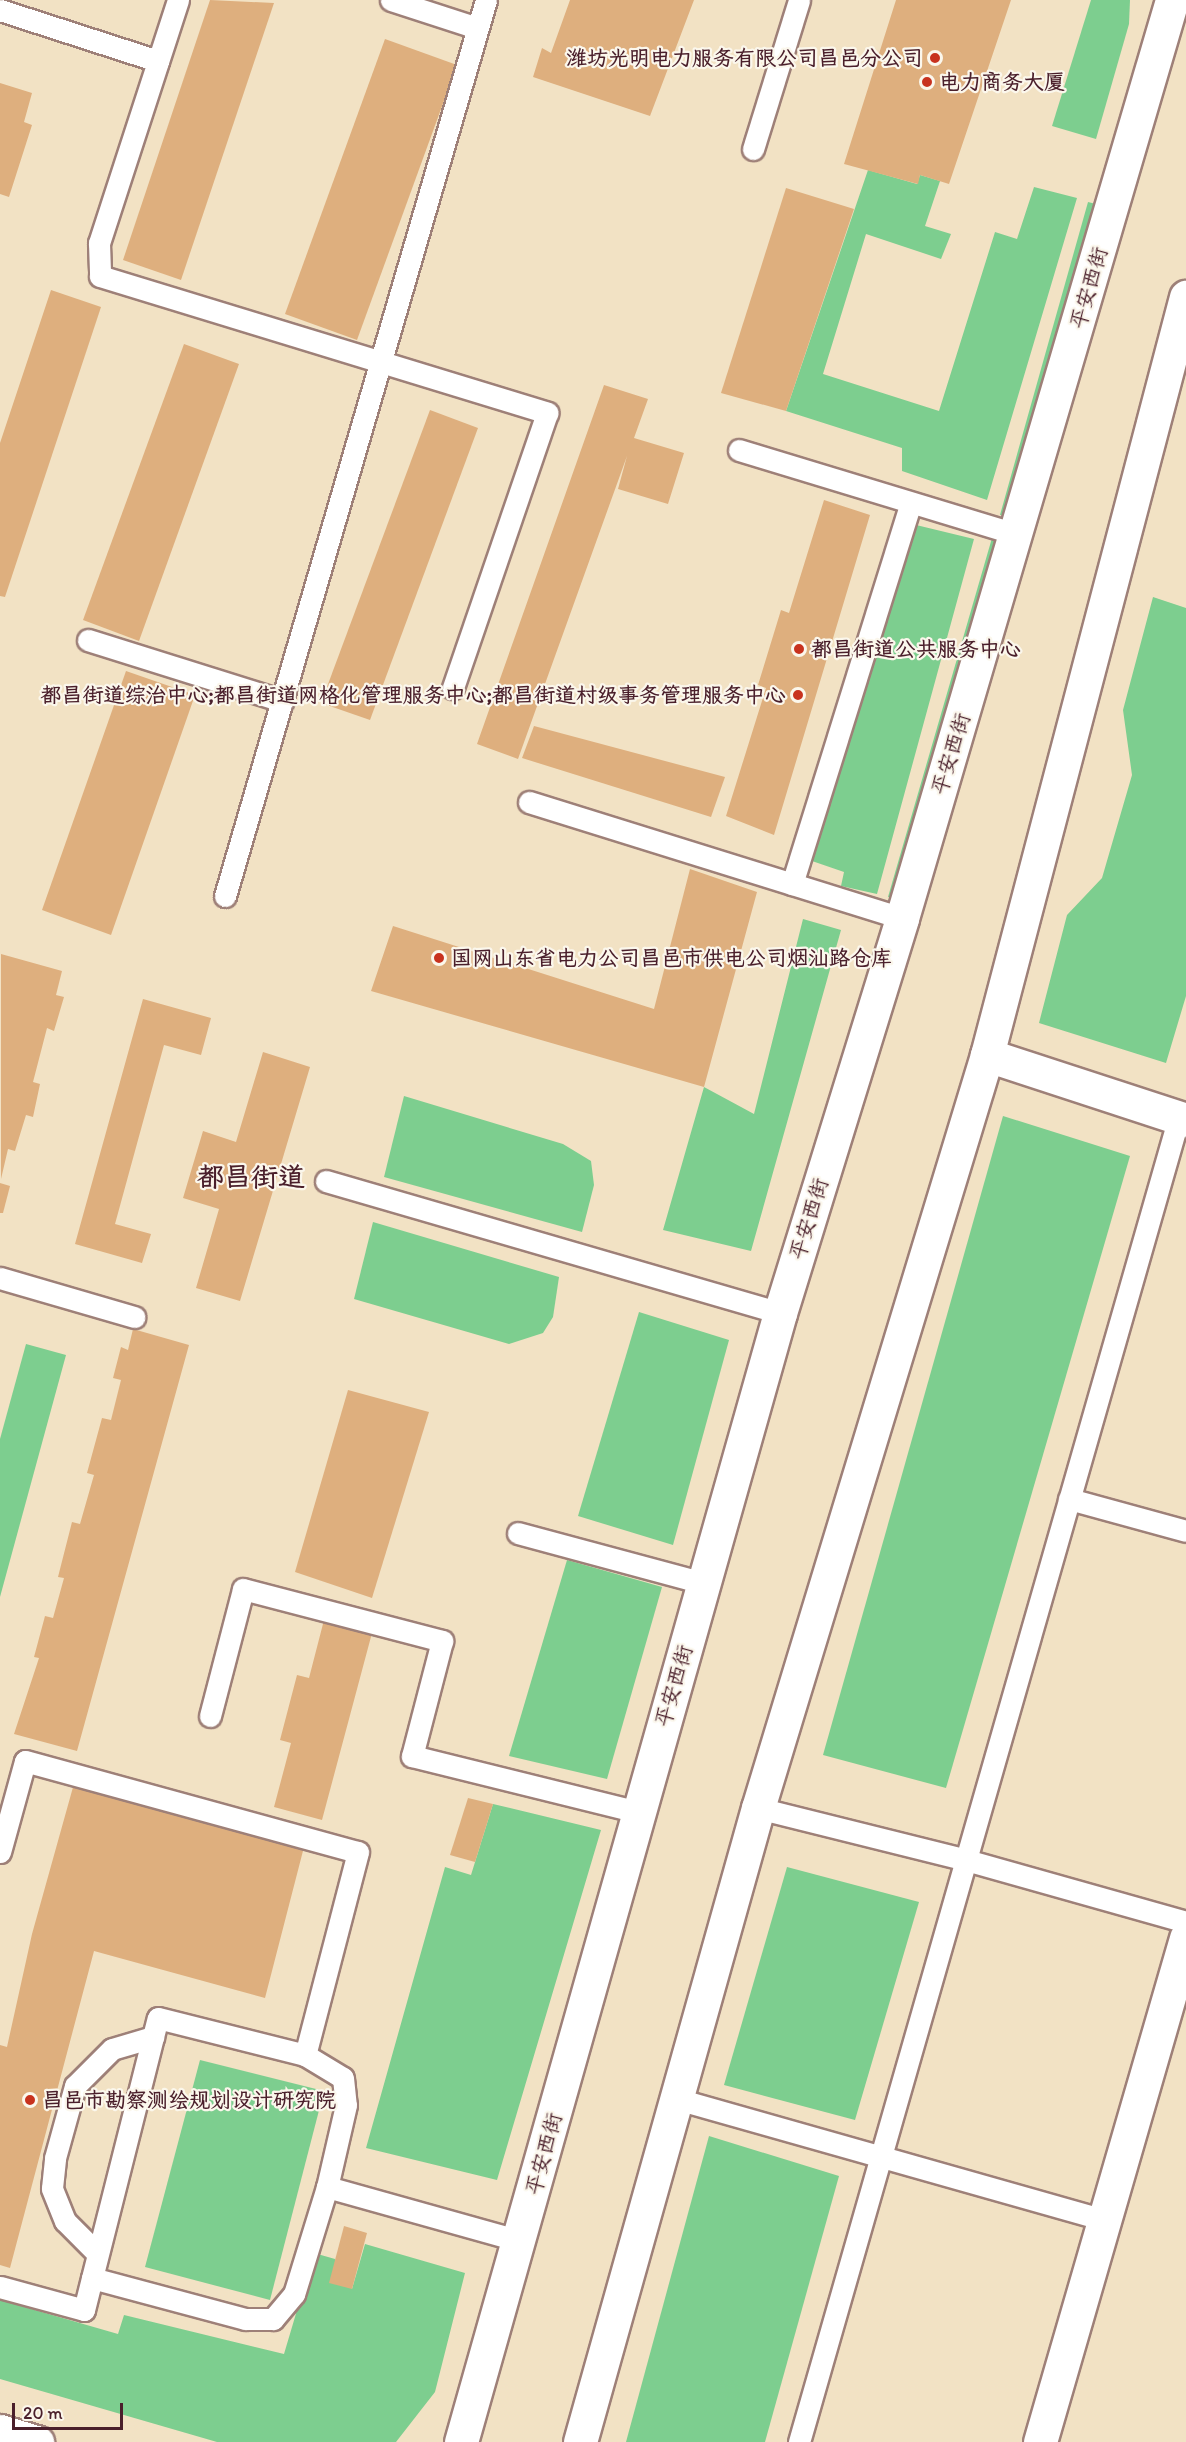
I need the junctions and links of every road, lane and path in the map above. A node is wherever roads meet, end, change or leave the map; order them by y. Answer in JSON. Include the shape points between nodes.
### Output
{"nodes":[{"id":1,"x":178,"y":0,"type":"edge"},
{"id":2,"x":391,"y":0,"type":"edge"},
{"id":3,"x":486,"y":0,"type":"edge"},
{"id":4,"x":799,"y":0,"type":"edge"},
{"id":5,"x":1172,"y":0,"type":"edge"},
{"id":6,"x":0,"y":10,"type":"edge"},
{"id":7,"x":477,"y":28,"type":"junction"},
{"id":8,"x":158,"y":61,"type":"junction"},
{"id":9,"x":753,"y":149,"type":"dead end"},
{"id":10,"x":1186,"y":297,"type":"edge"},
{"id":11,"x":383,"y":363,"type":"junction"},
{"id":12,"x":739,"y":450,"type":"dead end"},
{"id":13,"x":910,"y":503,"type":"junction"},
{"id":14,"x":1016,"y":534,"type":"junction"},
{"id":15,"x":88,"y":640,"type":"dead end"},
{"id":16,"x":453,"y":688,"type":"dead end"},
{"id":17,"x":283,"y":701,"type":"junction"},
{"id":18,"x":529,"y":802,"type":"dead end"},
{"id":19,"x":792,"y":884,"type":"junction"},
{"id":20,"x":225,"y":896,"type":"dead end"},
{"id":21,"x":902,"y":918,"type":"junction"},
{"id":22,"x":987,"y":1055,"type":"junction"},
{"id":23,"x":1182,"y":1119,"type":"edge"},
{"id":24,"x":326,"y":1181,"type":"dead end"},
{"id":25,"x":0,"y":1278,"type":"edge"},
{"id":26,"x":780,"y":1313,"type":"junction"},
{"id":27,"x":134,"y":1317,"type":"dead end"},
{"id":28,"x":1070,"y":1499,"type":"junction"},
{"id":29,"x":1186,"y":1531,"type":"edge"},
{"id":30,"x":518,"y":1533,"type":"dead end"},
{"id":31,"x":703,"y":1583,"type":"junction"},
{"id":32,"x":210,"y":1716,"type":"dead end"},
{"id":33,"x":758,"y":1808,"type":"junction"},
{"id":34,"x":638,"y":1812,"type":"junction"},
{"id":35,"x":0,"y":1852,"type":"edge"},
{"id":36,"x":966,"y":1860,"type":"junction"},
{"id":37,"x":1186,"y":1922,"type":"edge"},
{"id":38,"x":1186,"y":1938,"type":"edge"},
{"id":39,"x":153,"y":2037,"type":"junction"},
{"id":40,"x":305,"y":2055,"type":"junction"},
{"id":41,"x":677,"y":2099,"type":"junction"},
{"id":42,"x":882,"y":2154,"type":"junction"},
{"id":43,"x":327,"y":2187,"type":"junction"},
{"id":44,"x":1104,"y":2220,"type":"junction"},
{"id":45,"x":521,"y":2241,"type":"junction"},
{"id":46,"x":97,"y":2253,"type":"junction"},
{"id":47,"x":92,"y":2278,"type":"junction"},
{"id":48,"x":0,"y":2286,"type":"edge"},
{"id":49,"x":0,"y":2431,"type":"edge"},
{"id":50,"x":38,"y":2442,"type":"edge"},
{"id":51,"x":461,"y":2442,"type":"edge"},
{"id":52,"x":580,"y":2442,"type":"edge"},
{"id":53,"x":800,"y":2442,"type":"edge"},
{"id":54,"x":1040,"y":2442,"type":"edge"}],
"edges":[{"from":1,"to":8,"type":"lane"},
{"from":2,"to":7,"type":"lane"},
{"from":3,"to":7,"type":"lane"},
{"from":4,"to":9,"type":"lane"},
{"from":5,"to":14,"type":"main road","name":"平安西街"},
{"from":6,"to":8,"type":"lane"},
{"from":7,"to":11,"type":"lane"},
{"from":8,"to":11,"type":"lane","via":[[99,243],[100,276]]},
{"from":10,"to":22,"type":"main road"},
{"from":11,"to":16,"type":"lane","via":[[547,413]]},
{"from":11,"to":17,"type":"lane"},
{"from":12,"to":13,"type":"lane"},
{"from":13,"to":14,"type":"lane"},
{"from":13,"to":19,"type":"lane"},
{"from":14,"to":21,"type":"main road","name":"平安西街"},
{"from":15,"to":17,"type":"lane"},
{"from":17,"to":20,"type":"lane"},
{"from":18,"to":19,"type":"lane"},
{"from":19,"to":21,"type":"lane"},
{"from":21,"to":26,"type":"main road","name":"平安西街"},
{"from":22,"to":23,"type":"main road"},
{"from":22,"to":33,"type":"main road"},
{"from":23,"to":28,"type":"lane"},
{"from":24,"to":26,"type":"lane"},
{"from":25,"to":27,"type":"lane"},
{"from":26,"to":31,"type":"main road","name":"平安西街"},
{"from":28,"to":29,"type":"lane"},
{"from":28,"to":36,"type":"lane"},
{"from":30,"to":31,"type":"lane"},
{"from":31,"to":34,"type":"main road","name":"平安西街"},
{"from":32,"to":34,"type":"lane","via":[[243,1589],[441,1641],[411,1756]]},
{"from":33,"to":36,"type":"lane"},
{"from":33,"to":41,"type":"main road"},
{"from":34,"to":45,"type":"main road","name":"平安西街"},
{"from":35,"to":40,"type":"lane","via":[[26,1761],[358,1852]]},
{"from":36,"to":37,"type":"lane"},
{"from":36,"to":42,"type":"lane"},
{"from":38,"to":44,"type":"main road"},
{"from":39,"to":40,"type":"lane","via":[[158,2018]]},
{"from":39,"to":46,"type":"lane"},
{"from":39,"to":46,"type":"lane","via":[[112,2049],[75,2086],[58,2147],[52,2188],[65,2221]]},
{"from":40,"to":43,"type":"lane","via":[[343,2078],[346,2105]]},
{"from":41,"to":42,"type":"lane"},
{"from":41,"to":52,"type":"main road"},
{"from":42,"to":44,"type":"lane"},
{"from":42,"to":53,"type":"lane"},
{"from":43,"to":45,"type":"lane"},
{"from":43,"to":47,"type":"lane","via":[[294,2294],[273,2319],[245,2319]]},
{"from":44,"to":54,"type":"main road"},
{"from":45,"to":51,"type":"main road","name":"平安西街"},
{"from":46,"to":47,"type":"lane"},
{"from":47,"to":48,"type":"lane","via":[[84,2310]]},
{"from":49,"to":50,"type":"main road"}]}
